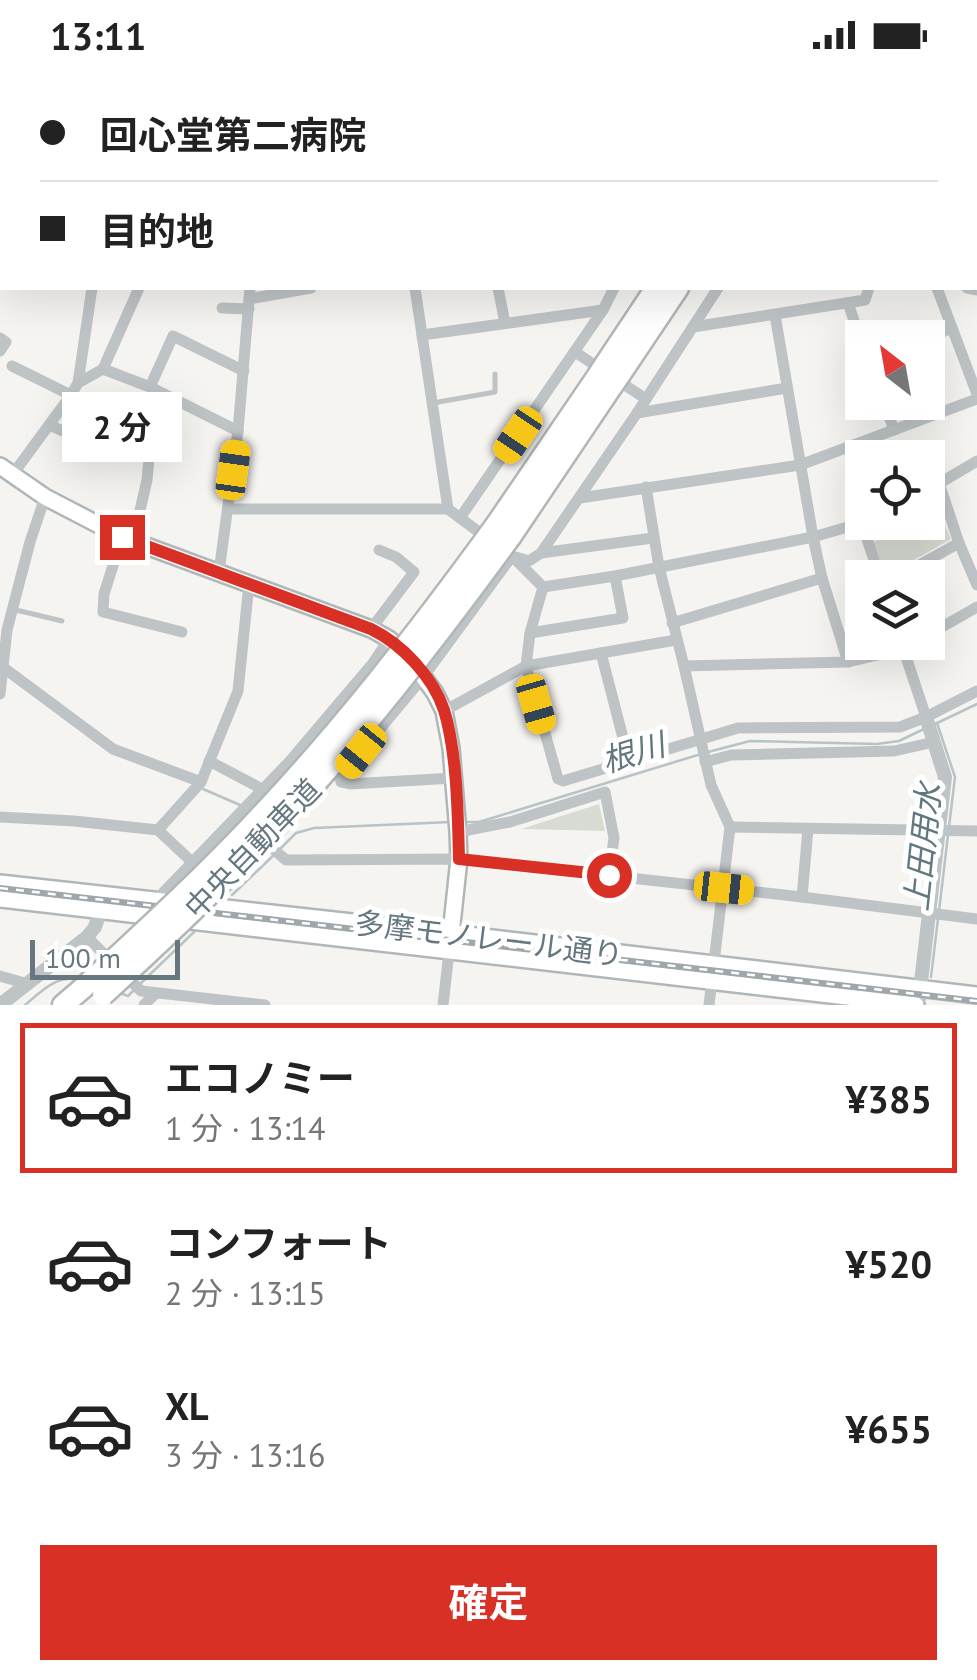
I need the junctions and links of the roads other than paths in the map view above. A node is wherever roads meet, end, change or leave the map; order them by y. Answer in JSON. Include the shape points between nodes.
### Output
{"nodes":[{"id":1,"x":92,"y":290,"type":"edge"},
{"id":2,"x":138,"y":290,"type":"edge"},
{"id":3,"x":299,"y":290,"type":"edge"},
{"id":4,"x":415,"y":290,"type":"edge"},
{"id":5,"x":498,"y":290,"type":"edge"},
{"id":6,"x":613,"y":290,"type":"edge"},
{"id":7,"x":655,"y":290,"type":"edge"},
{"id":8,"x":676,"y":290,"type":"edge"},
{"id":9,"x":717,"y":290,"type":"edge"},
{"id":10,"x":868,"y":290,"type":"edge"},
{"id":11,"x":938,"y":290,"type":"edge"},
{"id":12,"x":249,"y":298,"type":"edge"},
{"id":13,"x":848,"y":304,"type":"junction"},
{"id":14,"x":222,"y":308,"type":"dead end"},
{"id":15,"x":603,"y":310,"type":"junction"},
{"id":16,"x":775,"y":315,"type":"junction"},
{"id":17,"x":854,"y":320,"type":"edge"},
{"id":18,"x":505,"y":324,"type":"junction"},
{"id":19,"x":693,"y":327,"type":"junction"},
{"id":20,"x":952,"y":328,"type":"junction"},
{"id":21,"x":945,"y":331,"type":"edge"},
{"id":22,"x":422,"y":335,"type":"junction"},
{"id":23,"x":0,"y":338,"type":"edge"},
{"id":24,"x":0,"y":350,"type":"edge"},
{"id":25,"x":574,"y":352,"type":"junction"},
{"id":26,"x":12,"y":366,"type":"dead end"},
{"id":27,"x":103,"y":369,"type":"junction"},
{"id":28,"x":244,"y":371,"type":"junction"},
{"id":29,"x":495,"y":374,"type":"dead end"},
{"id":30,"x":609,"y":375,"type":"junction"},
{"id":31,"x":78,"y":383,"type":"junction"},
{"id":32,"x":150,"y":387,"type":"junction"},
{"id":33,"x":787,"y":388,"type":"junction"},
{"id":34,"x":72,"y":395,"type":"junction"},
{"id":35,"x":977,"y":397,"type":"edge"},
{"id":36,"x":646,"y":399,"type":"junction"},
{"id":37,"x":433,"y":404,"type":"junction"},
{"id":38,"x":637,"y":412,"type":"junction"},
{"id":39,"x":890,"y":420,"type":"edge"},
{"id":40,"x":49,"y":425,"type":"junction"},
{"id":41,"x":894,"y":430,"type":"junction"},
{"id":42,"x":238,"y":431,"type":"junction"},
{"id":43,"x":150,"y":448,"type":"dead end"},
{"id":44,"x":977,"y":461,"type":"edge"},
{"id":45,"x":800,"y":465,"type":"junction"},
{"id":46,"x":6,"y":470,"type":"edge"},
{"id":47,"x":945,"y":479,"type":"edge"},
{"id":48,"x":646,"y":487,"type":"junction"},
{"id":49,"x":45,"y":497,"type":"junction"},
{"id":50,"x":580,"y":498,"type":"junction"},
{"id":51,"x":448,"y":508,"type":"junction"},
{"id":52,"x":228,"y":509,"type":"junction"},
{"id":53,"x":945,"y":512,"type":"edge"},
{"id":54,"x":460,"y":518,"type":"junction"},
{"id":55,"x":845,"y":528,"type":"edge"},
{"id":56,"x":813,"y":537,"type":"junction"},
{"id":57,"x":653,"y":538,"type":"junction"},
{"id":58,"x":128,"y":539,"type":"junction"},
{"id":59,"x":506,"y":539,"type":"junction"},
{"id":60,"x":959,"y":543,"type":"junction"},
{"id":61,"x":379,"y":550,"type":"dead end"},
{"id":62,"x":540,"y":553,"type":"junction"},
{"id":63,"x":928,"y":560,"type":"edge"},
{"id":64,"x":659,"y":567,"type":"junction"},
{"id":65,"x":219,"y":572,"type":"junction"},
{"id":66,"x":614,"y":576,"type":"junction"},
{"id":67,"x":822,"y":578,"type":"junction"},
{"id":68,"x":249,"y":584,"type":"junction"},
{"id":69,"x":977,"y":585,"type":"edge"},
{"id":70,"x":543,"y":587,"type":"junction"},
{"id":71,"x":0,"y":597,"type":"edge"},
{"id":72,"x":13,"y":607,"type":"junction"},
{"id":73,"x":977,"y":607,"type":"edge"},
{"id":74,"x":62,"y":620,"type":"dead end"},
{"id":75,"x":672,"y":623,"type":"junction"},
{"id":76,"x":945,"y":625,"type":"edge"},
{"id":77,"x":371,"y":629,"type":"junction"},
{"id":78,"x":182,"y":632,"type":"dead end"},
{"id":79,"x":530,"y":633,"type":"junction"},
{"id":80,"x":389,"y":639,"type":"junction"},
{"id":81,"x":676,"y":640,"type":"junction"},
{"id":82,"x":601,"y":653,"type":"junction"},
{"id":83,"x":855,"y":660,"type":"edge"},
{"id":84,"x":910,"y":660,"type":"edge"},
{"id":85,"x":848,"y":662,"type":"junction"},
{"id":86,"x":526,"y":666,"type":"junction"},
{"id":87,"x":684,"y":666,"type":"junction"},
{"id":88,"x":4,"y":672,"type":"edge"},
{"id":89,"x":424,"y":676,"type":"junction"},
{"id":90,"x":977,"y":691,"type":"edge"},
{"id":91,"x":0,"y":694,"type":"edge"},
{"id":92,"x":444,"y":712,"type":"junction"},
{"id":93,"x":926,"y":717,"type":"junction"},
{"id":94,"x":701,"y":741,"type":"junction"},
{"id":95,"x":934,"y":742,"type":"junction"},
{"id":96,"x":704,"y":760,"type":"junction"},
{"id":97,"x":209,"y":761,"type":"junction"},
{"id":98,"x":629,"y":761,"type":"junction"},
{"id":99,"x":454,"y":778,"type":"junction"},
{"id":100,"x":199,"y":786,"type":"junction"},
{"id":101,"x":264,"y":790,"type":"junction"},
{"id":102,"x":0,"y":817,"type":"edge"},
{"id":103,"x":238,"y":818,"type":"junction"},
{"id":104,"x":458,"y":824,"type":"junction"},
{"id":105,"x":730,"y":827,"type":"junction"},
{"id":106,"x":158,"y":830,"type":"junction"},
{"id":107,"x":808,"y":830,"type":"junction"},
{"id":108,"x":945,"y":830,"type":"junction"},
{"id":109,"x":977,"y":831,"type":"edge"},
{"id":110,"x":459,"y":859,"type":"junction"},
{"id":111,"x":192,"y":862,"type":"junction"},
{"id":112,"x":609,"y":875,"type":"junction"},
{"id":113,"x":0,"y":883,"type":"edge"},
{"id":114,"x":724,"y":888,"type":"junction"},
{"id":115,"x":802,"y":897,"type":"junction"},
{"id":116,"x":0,"y":899,"type":"edge"},
{"id":117,"x":156,"y":900,"type":"junction"},
{"id":118,"x":103,"y":902,"type":"junction"},
{"id":119,"x":935,"y":914,"type":"junction"},
{"id":120,"x":977,"y":919,"type":"edge"},
{"id":121,"x":194,"y":921,"type":"junction"},
{"id":122,"x":451,"y":932,"type":"junction"},
{"id":123,"x":87,"y":937,"type":"junction"},
{"id":124,"x":449,"y":952,"type":"junction"},
{"id":125,"x":714,"y":972,"type":"junction"},
{"id":126,"x":0,"y":976,"type":"edge"},
{"id":127,"x":28,"y":984,"type":"junction"},
{"id":128,"x":155,"y":994,"type":"junction"},
{"id":129,"x":977,"y":995,"type":"edge"},
{"id":130,"x":93,"y":996,"type":"edge"},
{"id":131,"x":918,"y":1000,"type":"edge"},
{"id":132,"x":233,"y":1003,"type":"edge"},
{"id":133,"x":0,"y":1005,"type":"edge"},
{"id":134,"x":63,"y":1005,"type":"edge"},
{"id":135,"x":144,"y":1005,"type":"edge"},
{"id":136,"x":265,"y":1005,"type":"edge"},
{"id":137,"x":443,"y":1005,"type":"edge"},
{"id":138,"x":709,"y":1005,"type":"edge"}],
"edges":[{"from":1,"to":31,"type":"street"},
{"from":2,"to":27,"type":"street"},
{"from":3,"to":12,"type":"street"},
{"from":4,"to":22,"type":"street"},
{"from":5,"to":18,"type":"street"},
{"from":6,"to":15,"type":"street"},
{"from":7,"to":30,"type":"highway","name":"中央自動車道"},
{"from":8,"to":30,"type":"highway","name":"中央自動車道"},
{"from":9,"to":19,"type":"street"},
{"from":10,"to":13,"type":"street","via":[[865,300]]},
{"from":11,"to":20,"type":"street"},
{"from":12,"to":14,"type":"street"},
{"from":12,"to":28,"type":"street"},
{"from":13,"to":16,"type":"street"},
{"from":13,"to":17,"type":"street"},
{"from":15,"to":18,"type":"street"},
{"from":15,"to":25,"type":"street"},
{"from":16,"to":19,"type":"street"},
{"from":16,"to":33,"type":"street"},
{"from":18,"to":22,"type":"street"},
{"from":19,"to":36,"type":"street"},
{"from":20,"to":21,"type":"street"},
{"from":20,"to":35,"type":"street"},
{"from":22,"to":37,"type":"street"},
{"from":23,"to":24,"type":"street","via":[[6,342]]},
{"from":25,"to":36,"type":"street"},
{"from":25,"to":54,"type":"street"},
{"from":26,"to":34,"type":"street"},
{"from":27,"to":31,"type":"street"},
{"from":27,"to":32,"type":"street"},
{"from":28,"to":32,"type":"street","via":[[173,336]]},
{"from":28,"to":42,"type":"street"},
{"from":29,"to":37,"type":"lane","via":[[495,392]]},
{"from":30,"to":59,"type":"highway","name":"中央自動車道"},
{"from":31,"to":34,"type":"street"},
{"from":32,"to":42,"type":"street"},
{"from":33,"to":38,"type":"street"},
{"from":33,"to":45,"type":"street"},
{"from":34,"to":40,"type":"street"},
{"from":34,"to":40,"type":"street","via":[[119,419],[109,451]]},
{"from":35,"to":41,"type":"street"},
{"from":36,"to":38,"type":"street"},
{"from":37,"to":51,"type":"street"},
{"from":38,"to":50,"type":"street"},
{"from":39,"to":41,"type":"street"},
{"from":40,"to":46,"type":"street"},
{"from":41,"to":45,"type":"street"},
{"from":42,"to":52,"type":"street"},
{"from":43,"to":58,"type":"street"},
{"from":44,"to":47,"type":"street"},
{"from":45,"to":48,"type":"street"},
{"from":45,"to":56,"type":"street"},
{"from":46,"to":49,"type":"main road"},
{"from":48,"to":50,"type":"street"},
{"from":48,"to":57,"type":"street"},
{"from":49,"to":58,"type":"main road"},
{"from":49,"to":72,"type":"street"},
{"from":50,"to":62,"type":"street"},
{"from":51,"to":52,"type":"street"},
{"from":51,"to":54,"type":"street"},
{"from":52,"to":65,"type":"street"},
{"from":53,"to":60,"type":"street"},
{"from":54,"to":59,"type":"street"},
{"from":55,"to":56,"type":"street"},
{"from":56,"to":64,"type":"street"},
{"from":56,"to":67,"type":"street"},
{"from":57,"to":62,"type":"street"},
{"from":57,"to":64,"type":"street"},
{"from":58,"to":65,"type":"main road"},
{"from":58,"to":78,"type":"street","via":[[103,612]]},
{"from":59,"to":62,"type":"street","via":[[529,561]]},
{"from":59,"to":70,"type":"street"},
{"from":59,"to":89,"type":"street"},
{"from":59,"to":130,"type":"highway","name":"中央自動車道","bridge":true},
{"from":60,"to":63,"type":"street"},
{"from":60,"to":69,"type":"street"},
{"from":61,"to":77,"type":"street","via":[[414,572]]},
{"from":64,"to":66,"type":"street"},
{"from":64,"to":75,"type":"street"},
{"from":65,"to":68,"type":"main road"},
{"from":66,"to":70,"type":"street"},
{"from":66,"to":79,"type":"street","via":[[623,618]]},
{"from":67,"to":75,"type":"street"},
{"from":67,"to":85,"type":"street"},
{"from":68,"to":77,"type":"main road"},
{"from":68,"to":97,"type":"street","via":[[238,691]]},
{"from":70,"to":79,"type":"street"},
{"from":71,"to":72,"type":"lane"},
{"from":72,"to":74,"type":"lane"},
{"from":72,"to":88,"type":"street"},
{"from":73,"to":76,"type":"street"},
{"from":75,"to":81,"type":"street"},
{"from":77,"to":80,"type":"main road"},
{"from":79,"to":86,"type":"street"},
{"from":80,"to":89,"type":"main road"},
{"from":80,"to":101,"type":"street"},
{"from":81,"to":82,"type":"street"},
{"from":81,"to":87,"type":"street"},
{"from":82,"to":86,"type":"street"},
{"from":82,"to":98,"type":"street"},
{"from":83,"to":85,"type":"street"},
{"from":84,"to":93,"type":"street"},
{"from":85,"to":87,"type":"street"},
{"from":86,"to":92,"type":"street"},
{"from":86,"to":98,"type":"street","via":[[558,779]]},
{"from":87,"to":94,"type":"street"},
{"from":88,"to":91,"type":"street"},
{"from":88,"to":100,"type":"street","via":[[113,749]]},
{"from":89,"to":92,"type":"main road"},
{"from":89,"to":99,"type":"street","via":[[341,782]]},
{"from":90,"to":93,"type":"street"},
{"from":92,"to":99,"type":"main road"},
{"from":93,"to":94,"type":"street","via":[[900,727],[738,728]]},
{"from":93,"to":95,"type":"street"},
{"from":94,"to":96,"type":"street"},
{"from":94,"to":98,"type":"street"},
{"from":95,"to":96,"type":"street","via":[[894,751]]},
{"from":95,"to":108,"type":"street","via":[[945,777]]},
{"from":96,"to":105,"type":"street"},
{"from":97,"to":100,"type":"street"},
{"from":97,"to":101,"type":"street"},
{"from":99,"to":104,"type":"main road"},
{"from":100,"to":106,"type":"street"},
{"from":101,"to":103,"type":"street"},
{"from":102,"to":106,"type":"street"},
{"from":103,"to":110,"type":"street","via":[[286,860]]},
{"from":103,"to":111,"type":"street"},
{"from":104,"to":110,"type":"main road"},
{"from":104,"to":112,"type":"street","via":[[510,822],[605,792],[614,838]]},
{"from":105,"to":107,"type":"street"},
{"from":105,"to":114,"type":"street"},
{"from":106,"to":111,"type":"street"},
{"from":107,"to":108,"type":"street"},
{"from":107,"to":115,"type":"street"},
{"from":108,"to":109,"type":"street"},
{"from":108,"to":119,"type":"street"},
{"from":110,"to":112,"type":"street"},
{"from":110,"to":122,"type":"main road"},
{"from":111,"to":117,"type":"street"},
{"from":112,"to":114,"type":"street"},
{"from":113,"to":118,"type":"main road","name":"多摩モノレール通り"},
{"from":114,"to":115,"type":"street"},
{"from":114,"to":125,"type":"street"},
{"from":115,"to":119,"type":"street"},
{"from":116,"to":118,"type":"main road","name":"多摩モノレール通り"},
{"from":117,"to":118,"type":"main road","name":"多摩モノレール通り"},
{"from":117,"to":121,"type":"main road","via":[[149,911]]},
{"from":117,"to":122,"type":"main road","name":"多摩モノレール通り"},
{"from":118,"to":121,"type":"main road","name":"多摩モノレール通り"},
{"from":118,"to":123,"type":"street"},
{"from":119,"to":120,"type":"street"},
{"from":119,"to":131,"type":"street"},
{"from":121,"to":124,"type":"main road","name":"多摩モノレール通り"},
{"from":122,"to":124,"type":"main road"},
{"from":122,"to":125,"type":"main road","name":"多摩モノレール通り"},
{"from":123,"to":127,"type":"street"},
{"from":123,"to":128,"type":"street","via":[[137,986]]},
{"from":124,"to":125,"type":"main road","name":"多摩モノレール通り"},
{"from":124,"to":137,"type":"street"},
{"from":125,"to":131,"type":"main road","name":"多摩モノレール通り"},
{"from":125,"to":138,"type":"street"},
{"from":126,"to":127,"type":"street"},
{"from":127,"to":133,"type":"street"},
{"from":128,"to":132,"type":"street"},
{"from":128,"to":135,"type":"street"},
{"from":129,"to":131,"type":"main road","name":"多摩モノレール通り"},
{"from":130,"to":134,"type":"highway","name":"中央自動車道"},
{"from":132,"to":136,"type":"street"}]}
